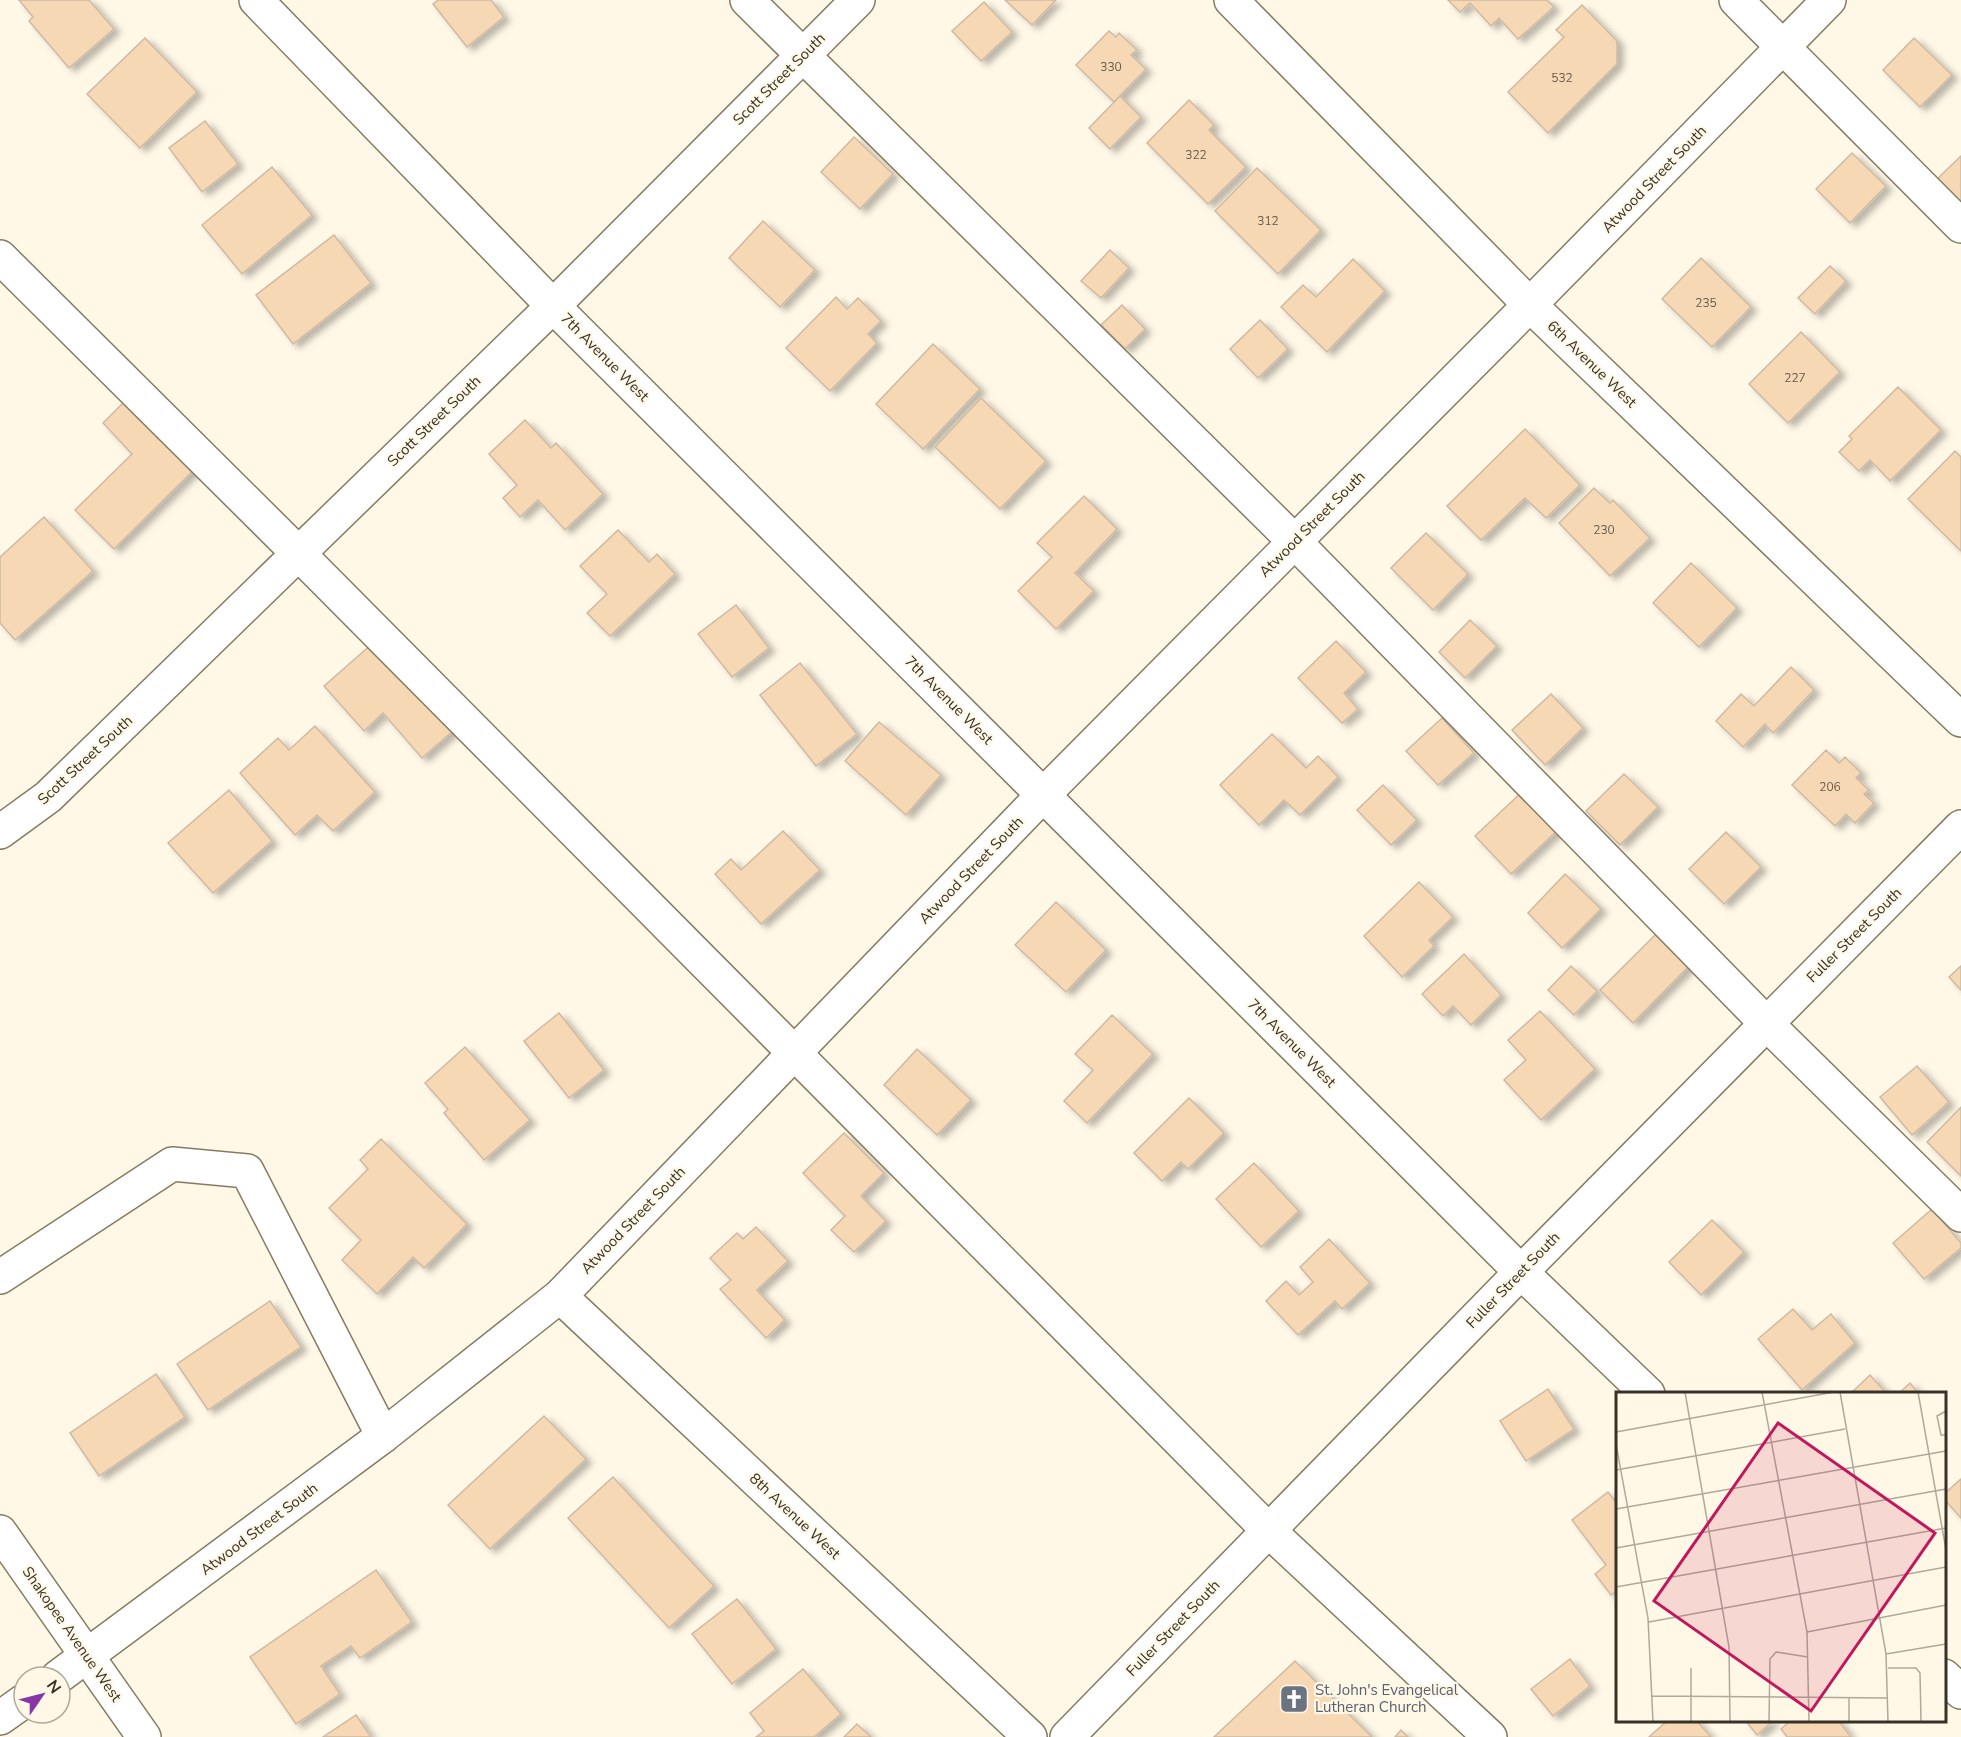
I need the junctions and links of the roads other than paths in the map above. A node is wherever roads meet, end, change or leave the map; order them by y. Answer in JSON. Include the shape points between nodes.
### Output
{"nodes":[{"id":1,"x":256,"y":0,"type":"edge"},
{"id":2,"x":747,"y":0,"type":"edge"},
{"id":3,"x":858,"y":0,"type":"edge"},
{"id":4,"x":1231,"y":0,"type":"edge"},
{"id":5,"x":1736,"y":0,"type":"edge"},
{"id":6,"x":1828,"y":0,"type":"edge"},
{"id":7,"x":1782,"y":47,"type":"junction"},
{"id":8,"x":802,"y":55,"type":"junction"},
{"id":9,"x":1961,"y":226,"type":"edge"},
{"id":10,"x":0,"y":257,"type":"edge"},
{"id":11,"x":1530,"y":305,"type":"junction"},
{"id":12,"x":553,"y":306,"type":"junction"},
{"id":13,"x":1294,"y":541,"type":"junction"},
{"id":14,"x":298,"y":553,"type":"junction"},
{"id":15,"x":1961,"y":720,"type":"edge"},
{"id":16,"x":1044,"y":794,"type":"junction"},
{"id":17,"x":1961,"y":827,"type":"edge"},
{"id":18,"x":0,"y":832,"type":"edge"},
{"id":19,"x":1767,"y":1024,"type":"junction"},
{"id":20,"x":794,"y":1053,"type":"junction"},
{"id":21,"x":1961,"y":1215,"type":"edge"},
{"id":22,"x":1521,"y":1272,"type":"junction"},
{"id":23,"x":0,"y":1277,"type":"edge"},
{"id":24,"x":560,"y":1296,"type":"junction"},
{"id":25,"x":1646,"y":1392,"type":"edge"},
{"id":26,"x":383,"y":1436,"type":"junction"},
{"id":27,"x":1269,"y":1531,"type":"junction"},
{"id":28,"x":0,"y":1532,"type":"edge"},
{"id":29,"x":87,"y":1656,"type":"junction"},
{"id":30,"x":72,"y":1667,"type":"edge"},
{"id":31,"x":1946,"y":1678,"type":"edge"},
{"id":32,"x":1961,"y":1692,"type":"edge"},
{"id":33,"x":144,"y":1737,"type":"edge"},
{"id":34,"x":1030,"y":1737,"type":"edge"},
{"id":35,"x":1067,"y":1737,"type":"edge"},
{"id":36,"x":1490,"y":1737,"type":"edge"}],
"edges":[{"from":1,"to":12,"type":"street","name":"7th Avenue West"},
{"from":2,"to":8,"type":"street"},
{"from":3,"to":8,"type":"street","name":"Scott Street South"},
{"from":4,"to":11,"type":"street","name":"6th Avenue West"},
{"from":5,"to":7,"type":"street"},
{"from":6,"to":7,"type":"street","name":"Atwood Street South"},
{"from":7,"to":9,"type":"street"},
{"from":7,"to":11,"type":"street","name":"Atwood Street South"},
{"from":8,"to":12,"type":"street","name":"Scott Street South"},
{"from":8,"to":13,"type":"street"},
{"from":10,"to":14,"type":"street"},
{"from":11,"to":13,"type":"street","name":"Atwood Street South"},
{"from":11,"to":15,"type":"street","name":"6th Avenue West"},
{"from":12,"to":14,"type":"street","name":"Scott Street South"},
{"from":12,"to":16,"type":"street","name":"7th Avenue West"},
{"from":13,"to":16,"type":"street","name":"Atwood Street South"},
{"from":13,"to":19,"type":"street"},
{"from":14,"to":18,"type":"street","name":"Scott Street South","via":[[48,797]]},
{"from":14,"to":20,"type":"street"},
{"from":16,"to":20,"type":"street","name":"Atwood Street South"},
{"from":16,"to":22,"type":"street","name":"7th Avenue West"},
{"from":17,"to":19,"type":"street","name":"Fuller Street South"},
{"from":19,"to":21,"type":"street"},
{"from":19,"to":22,"type":"street","name":"Fuller Street South"},
{"from":20,"to":24,"type":"street","name":"Atwood Street South"},
{"from":20,"to":27,"type":"street"},
{"from":22,"to":25,"type":"street","name":"7th Avenue West"},
{"from":22,"to":27,"type":"street","name":"Fuller Street South"},
{"from":23,"to":26,"type":"street","via":[[172,1164],[248,1171]]},
{"from":24,"to":26,"type":"street","name":"Atwood Street South"},
{"from":24,"to":34,"type":"street","name":"8th Avenue West"},
{"from":26,"to":29,"type":"street","name":"Atwood Street South"},
{"from":27,"to":35,"type":"street","name":"Fuller Street South"},
{"from":27,"to":36,"type":"street"},
{"from":28,"to":29,"type":"street","name":"Shakopee Avenue West"},
{"from":29,"to":30,"type":"street","name":"Atwood Street South"},
{"from":29,"to":33,"type":"street","name":"Shakopee Avenue West"},
{"from":31,"to":32,"type":"street"}]}
